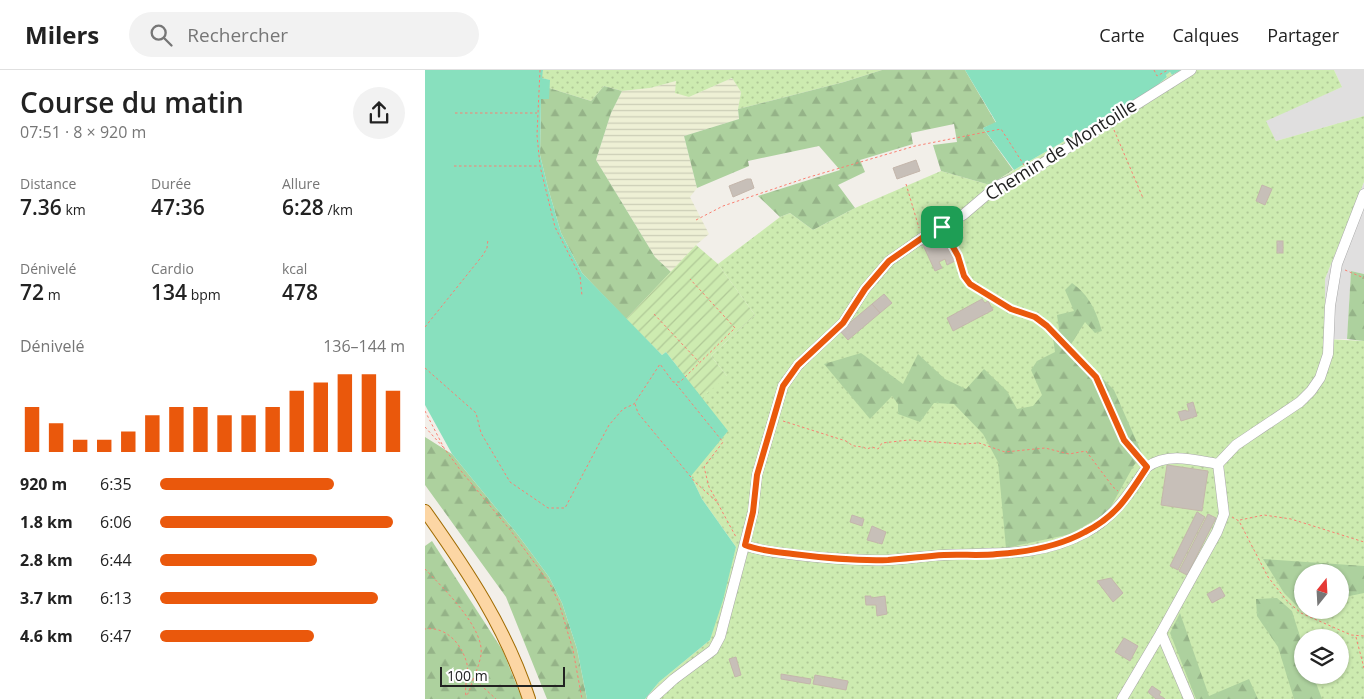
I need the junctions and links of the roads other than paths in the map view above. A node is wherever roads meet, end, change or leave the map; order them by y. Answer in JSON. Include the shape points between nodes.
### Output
{"nodes":[{"id":1,"x":1191,"y":70,"type":"edge"},
{"id":2,"x":1364,"y":194,"type":"edge"},
{"id":3,"x":1218,"y":464,"type":"junction"},
{"id":4,"x":425,"y":511,"type":"edge"},
{"id":5,"x":745,"y":545,"type":"junction"},
{"id":6,"x":1161,"y":633,"type":"junction"},
{"id":7,"x":529,"y":699,"type":"edge"},
{"id":8,"x":652,"y":699,"type":"edge"},
{"id":9,"x":1122,"y":699,"type":"edge"},
{"id":10,"x":1189,"y":699,"type":"edge"}],
"edges":[{"from":1,"to":5,"type":"street","name":"Chemin de Montoille","via":[[1029,172],[997,186],[963,215],[889,261],[865,289],[843,323],[798,365],[783,386],[757,475]]},
{"from":2,"to":3,"type":"street","via":[[1337,264],[1330,306],[1328,354],[1320,378],[1300,402],[1236,445]]},
{"from":3,"to":5,"type":"street","via":[[1180,458],[1159,460],[1147,467],[1131,492],[1104,522],[1083,534],[1039,549],[889,560],[839,560],[754,549]]},
{"from":3,"to":6,"type":"street","via":[[1224,514]]},
{"from":4,"to":7,"type":"main road","via":[[494,617]]},
{"from":5,"to":8,"type":"street","name":"Chemin de Montoille","via":[[717,644]]},
{"from":6,"to":9,"type":"street"},
{"from":6,"to":10,"type":"street"}]}
